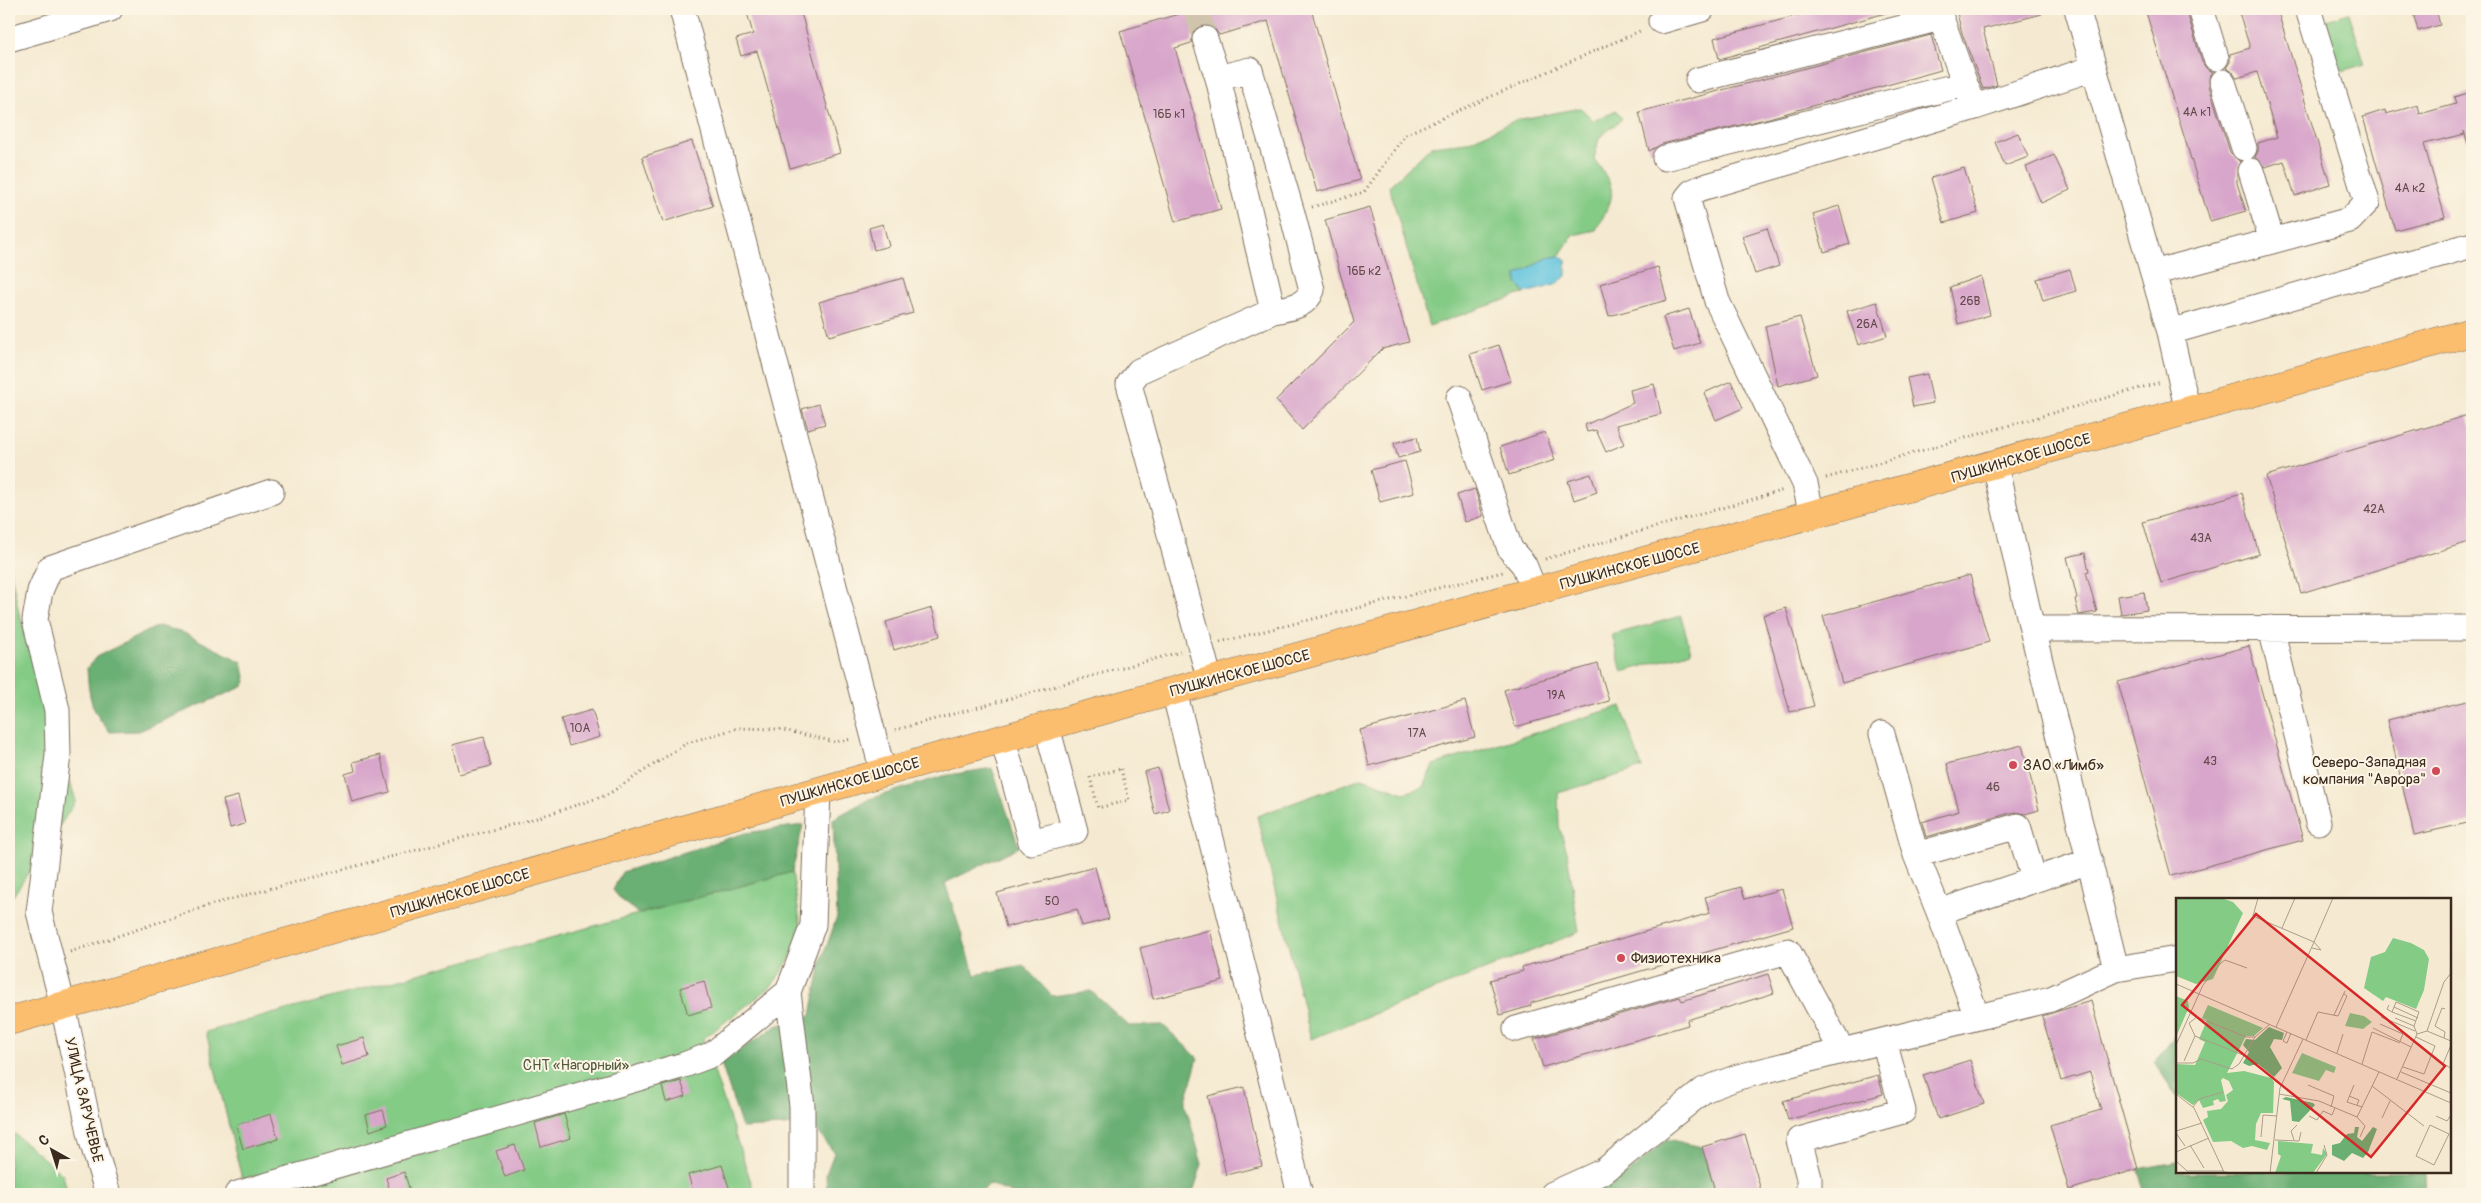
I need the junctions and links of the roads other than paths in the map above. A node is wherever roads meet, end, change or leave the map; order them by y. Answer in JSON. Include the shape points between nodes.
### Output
{"nodes":[{"id":1,"x":110,"y":9,"type":"edge"},
{"id":2,"x":682,"y":9,"type":"edge"},
{"id":3,"x":1702,"y":9,"type":"edge"},
{"id":4,"x":2077,"y":9,"type":"edge"},
{"id":5,"x":2201,"y":9,"type":"edge"},
{"id":6,"x":2308,"y":9,"type":"edge"},
{"id":7,"x":1946,"y":13,"type":"edge"},
{"id":8,"x":1661,"y":21,"type":"road end"},
{"id":9,"x":9,"y":39,"type":"edge"},
{"id":10,"x":1205,"y":39,"type":"tunnel mouth"},
{"id":11,"x":2216,"y":58,"type":"dead end"},
{"id":12,"x":2094,"y":68,"type":"junction"},
{"id":13,"x":1218,"y":78,"type":"junction"},
{"id":14,"x":1698,"y":80,"type":"dead end"},
{"id":15,"x":2224,"y":82,"type":"dead end"},
{"id":16,"x":1966,"y":84,"type":"junction"},
{"id":17,"x":1975,"y":107,"type":"junction"},
{"id":18,"x":1665,"y":158,"type":"dead end"},
{"id":19,"x":2272,"y":241,"type":"junction"},
{"id":20,"x":2472,"y":245,"type":"edge"},
{"id":21,"x":2153,"y":274,"type":"junction"},
{"id":22,"x":1273,"y":311,"type":"junction"},
{"id":23,"x":2170,"y":332,"type":"junction"},
{"id":24,"x":2472,"y":332,"type":"edge"},
{"id":25,"x":1459,"y":398,"type":"dead end"},
{"id":26,"x":2188,"y":412,"type":"junction"},
{"id":27,"x":1995,"y":465,"type":"junction"},
{"id":28,"x":271,"y":492,"type":"dead end"},
{"id":29,"x":1812,"y":516,"type":"junction"},
{"id":30,"x":1535,"y":592,"type":"junction"},
{"id":31,"x":2271,"y":628,"type":"junction"},
{"id":32,"x":2472,"y":628,"type":"edge"},
{"id":33,"x":2032,"y":629,"type":"junction"},
{"id":34,"x":1210,"y":682,"type":"junction"},
{"id":35,"x":1174,"y":691,"type":"junction"},
{"id":36,"x":1047,"y":726,"type":"junction"},
{"id":37,"x":1882,"y":734,"type":"dead end"},
{"id":38,"x":1003,"y":739,"type":"junction"},
{"id":39,"x":883,"y":772,"type":"junction"},
{"id":40,"x":818,"y":791,"type":"junction"},
{"id":41,"x":2318,"y":822,"type":"dead end"},
{"id":42,"x":1916,"y":856,"type":"junction"},
{"id":43,"x":2090,"y":861,"type":"junction"},
{"id":44,"x":2034,"y":879,"type":"junction"},
{"id":45,"x":1939,"y":912,"type":"junction"},
{"id":46,"x":2176,"y":959,"type":"edge"},
{"id":47,"x":2116,"y":969,"type":"junction"},
{"id":48,"x":788,"y":992,"type":"junction"},
{"id":49,"x":63,"y":1006,"type":"junction"},
{"id":50,"x":1977,"y":1018,"type":"junction"},
{"id":51,"x":9,"y":1021,"type":"edge"},
{"id":52,"x":1516,"y":1029,"type":"dead end"},
{"id":53,"x":1884,"y":1041,"type":"junction"},
{"id":54,"x":1842,"y":1051,"type":"junction"},
{"id":55,"x":108,"y":1194,"type":"edge"},
{"id":56,"x":237,"y":1194,"type":"edge"},
{"id":57,"x":802,"y":1194,"type":"edge"},
{"id":58,"x":1300,"y":1194,"type":"edge"},
{"id":59,"x":1553,"y":1194,"type":"edge"},
{"id":60,"x":1809,"y":1194,"type":"edge"}],
"edges":[{"from":1,"to":9,"type":"street"},
{"from":2,"to":39,"type":"street"},
{"from":3,"to":8,"type":"street"},
{"from":4,"to":12,"type":"street"},
{"from":5,"to":11,"type":"street"},
{"from":6,"to":19,"type":"street","via":[[2366,202],[2350,220]]},
{"from":7,"to":14,"type":"street"},
{"from":7,"to":16,"type":"street"},
{"from":10,"to":13,"type":"street"},
{"from":12,"to":17,"type":"street"},
{"from":12,"to":21,"type":"street"},
{"from":13,"to":22,"type":"street"},
{"from":13,"to":22,"type":"street","via":[[1250,70],[1312,290],[1309,297],[1297,306]]},
{"from":15,"to":19,"type":"street"},
{"from":16,"to":17,"type":"street"},
{"from":16,"to":18,"type":"street"},
{"from":17,"to":29,"type":"street","via":[[1701,188],[1687,198],[1717,301],[1805,484]]},
{"from":19,"to":21,"type":"street"},
{"from":20,"to":23,"type":"street"},
{"from":21,"to":23,"type":"street"},
{"from":22,"to":34,"type":"street","via":[[1139,371],[1129,384]]},
{"from":23,"to":26,"type":"street"},
{"from":24,"to":26,"type":"main road","name":"ПУШКИНСКОЕ ШОССЕ"},
{"from":25,"to":30,"type":"street","via":[[1510,548],[1524,565]]},
{"from":26,"to":27,"type":"main road","name":"ПУШКИНСКОЕ ШОССЕ"},
{"from":27,"to":29,"type":"main road","name":"ПУШКИНСКОЕ ШОССЕ"},
{"from":27,"to":33,"type":"street"},
{"from":28,"to":49,"type":"street","name":"УЛИЦА ЗАРУЧЕВЬЕ","via":[[50,568],[40,591],[35,620],[57,710],[58,755],[39,912]]},
{"from":29,"to":30,"type":"main road","name":"ПУШКИНСКОЕ ШОССЕ"},
{"from":30,"to":34,"type":"main road","name":"ПУШКИНСКОЕ ШОССЕ"},
{"from":31,"to":32,"type":"street"},
{"from":31,"to":33,"type":"street"},
{"from":31,"to":41,"type":"street"},
{"from":33,"to":43,"type":"street"},
{"from":34,"to":35,"type":"main road","name":"ПУШКИНСКОЕ ШОССЕ"},
{"from":35,"to":36,"type":"main road","name":"ПУШКИНСКОЕ ШОССЕ"},
{"from":35,"to":58,"type":"street"},
{"from":36,"to":38,"type":"main road","name":"ПУШКИНСКОЕ ШОССЕ"},
{"from":36,"to":38,"type":"street","via":[[1075,830],[1031,842]]},
{"from":37,"to":42,"type":"street"},
{"from":38,"to":39,"type":"main road","name":"ПУШКИНСКОЕ ШОССЕ"},
{"from":39,"to":40,"type":"main road","name":"ПУШКИНСКОЕ ШОССЕ"},
{"from":40,"to":48,"type":"street","via":[[813,925]]},
{"from":40,"to":49,"type":"main road","name":"ПУШКИНСКОЕ ШОССЕ"},
{"from":42,"to":44,"type":"street","via":[[2018,826]]},
{"from":42,"to":45,"type":"street"},
{"from":43,"to":44,"type":"street"},
{"from":43,"to":47,"type":"street"},
{"from":44,"to":45,"type":"street"},
{"from":45,"to":50,"type":"street"},
{"from":46,"to":47,"type":"street"},
{"from":47,"to":50,"type":"street","via":[[2051,999]]},
{"from":48,"to":56,"type":"street","via":[[713,1054],[684,1065]]},
{"from":48,"to":57,"type":"street","via":[[802,1106]]},
{"from":49,"to":51,"type":"main road","name":"ПУШКИНСКОЕ ШОССЕ"},
{"from":49,"to":55,"type":"street","name":"УЛИЦА ЗАРУЧЕВЬЕ","via":[[92,1142]]},
{"from":50,"to":53,"type":"street"},
{"from":52,"to":54,"type":"street","via":[[1788,951]]},
{"from":53,"to":54,"type":"street"},
{"from":53,"to":60,"type":"street","via":[[1902,1111],[1799,1140],[1809,1178]]},
{"from":54,"to":59,"type":"street","via":[[1738,1077],[1704,1090],[1604,1171]]}]}
